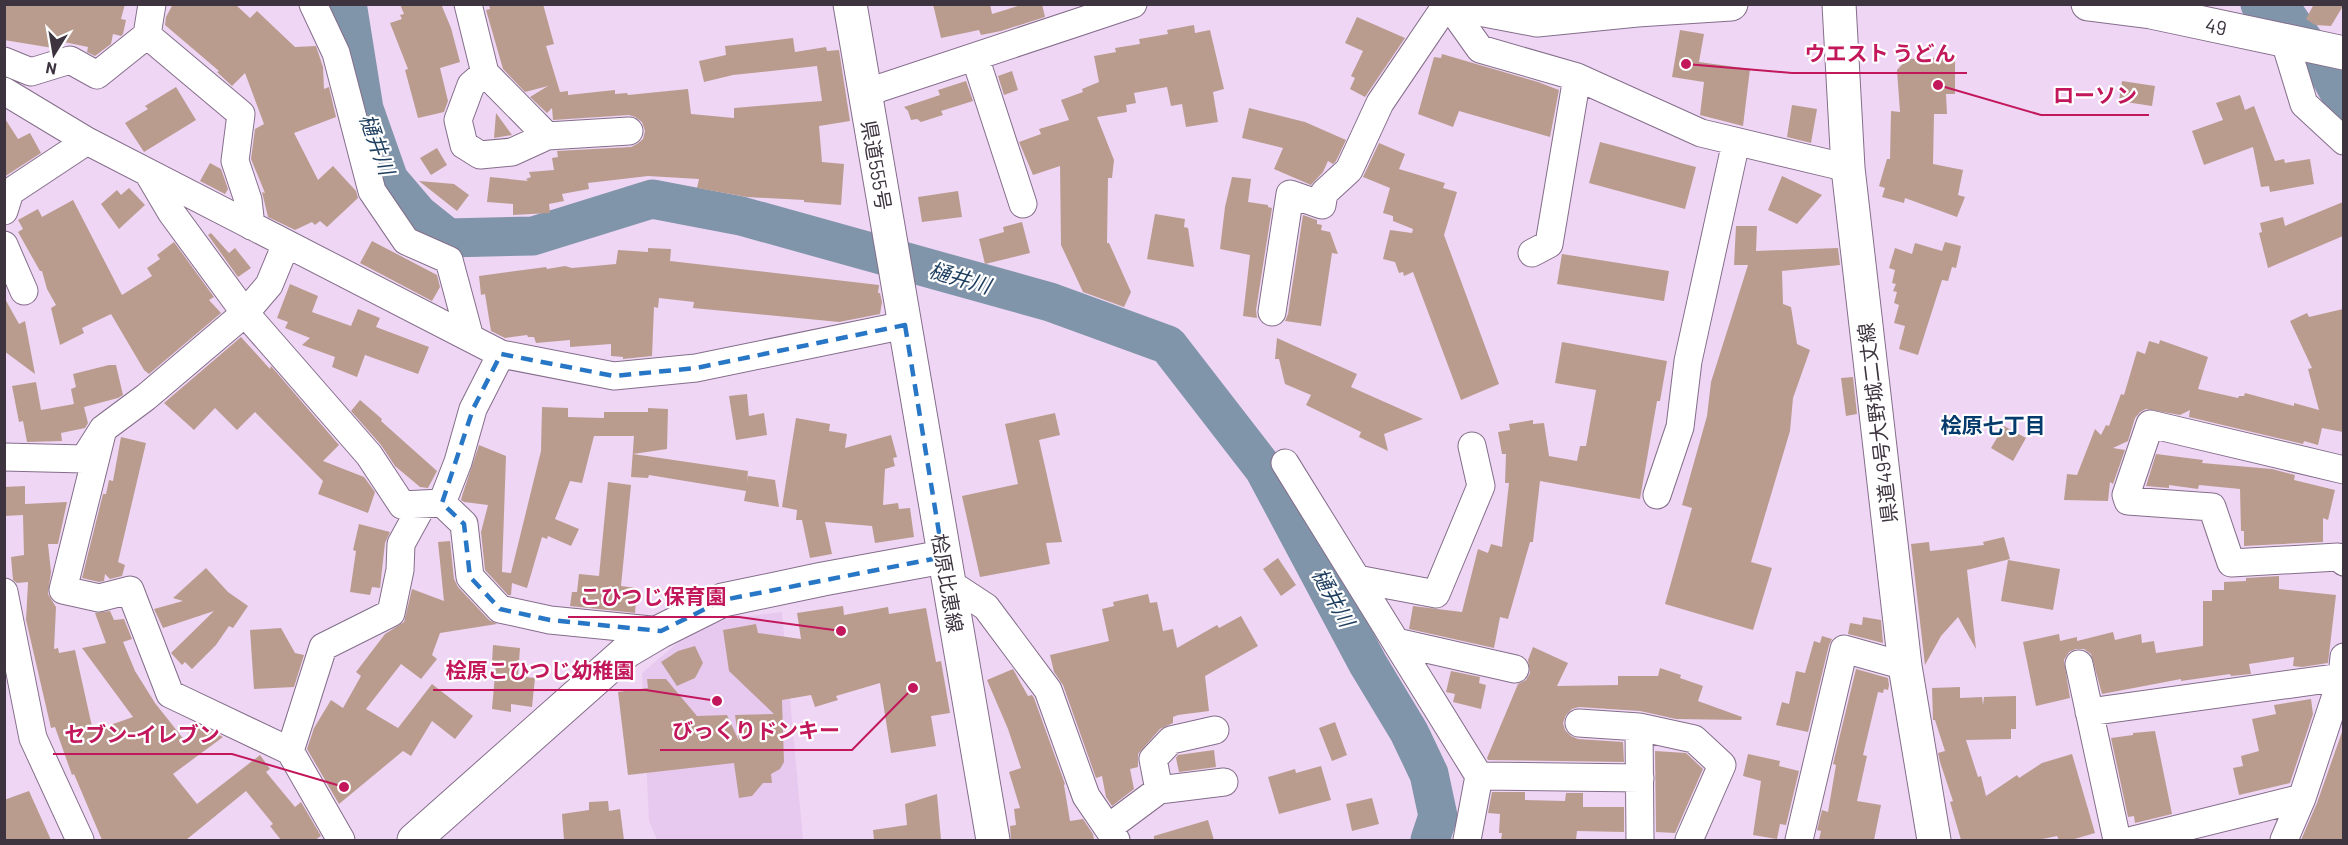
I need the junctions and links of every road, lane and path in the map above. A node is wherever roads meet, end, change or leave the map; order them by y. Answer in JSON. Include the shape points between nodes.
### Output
{"nodes":[{"id":1,"x":152,"y":4,"type":"edge"},
{"id":2,"x":314,"y":4,"type":"edge"},
{"id":3,"x":468,"y":4,"type":"edge"},
{"id":4,"x":850,"y":4,"type":"edge"},
{"id":5,"x":1133,"y":4,"type":"edge"},
{"id":6,"x":1449,"y":4,"type":"edge"},
{"id":7,"x":1731,"y":4,"type":"edge"},
{"id":8,"x":1839,"y":4,"type":"edge"},
{"id":9,"x":2088,"y":4,"type":"edge"},
{"id":10,"x":2152,"y":8,"type":"edge"},
{"id":11,"x":147,"y":34,"type":"junction"},
{"id":12,"x":2288,"y":42,"type":"junction"},
{"id":13,"x":2343,"y":53,"type":"edge"},
{"id":14,"x":975,"y":57,"type":"junction"},
{"id":15,"x":4,"y":60,"type":"edge"},
{"id":16,"x":485,"y":73,"type":"junction"},
{"id":17,"x":1577,"y":77,"type":"junction"},
{"id":18,"x":4,"y":91,"type":"edge"},
{"id":19,"x":865,"y":93,"type":"junction"},
{"id":20,"x":629,"y":131,"type":"dead end"},
{"id":21,"x":547,"y":136,"type":"junction"},
{"id":22,"x":87,"y":141,"type":"junction"},
{"id":23,"x":2343,"y":141,"type":"edge"},
{"id":24,"x":1736,"y":142,"type":"junction"},
{"id":25,"x":1848,"y":168,"type":"junction"},
{"id":26,"x":148,"y":173,"type":"junction"},
{"id":27,"x":1023,"y":204,"type":"dead end"},
{"id":28,"x":4,"y":211,"type":"edge"},
{"id":29,"x":251,"y":226,"type":"junction"},
{"id":30,"x":4,"y":244,"type":"edge"},
{"id":31,"x":286,"y":244,"type":"junction"},
{"id":32,"x":1532,"y":253,"type":"dead end"},
{"id":33,"x":24,"y":291,"type":"dead end"},
{"id":34,"x":1272,"y":312,"type":"dead end"},
{"id":35,"x":245,"y":313,"type":"junction"},
{"id":36,"x":905,"y":325,"type":"junction"},
{"id":37,"x":470,"y":338,"type":"junction"},
{"id":38,"x":501,"y":354,"type":"junction"},
{"id":39,"x":103,"y":429,"type":"junction"},
{"id":40,"x":1472,"y":446,"type":"dead end"},
{"id":41,"x":4,"y":457,"type":"edge"},
{"id":42,"x":1285,"y":464,"type":"dead end"},
{"id":43,"x":2343,"y":470,"type":"edge"},
{"id":44,"x":1657,"y":495,"type":"dead end"},
{"id":45,"x":432,"y":503,"type":"junction"},
{"id":46,"x":2342,"y":552,"type":"edge"},
{"id":47,"x":945,"y":569,"type":"junction"},
{"id":48,"x":1357,"y":579,"type":"junction"},
{"id":49,"x":4,"y":592,"type":"edge"},
{"id":50,"x":661,"y":631,"type":"junction"},
{"id":51,"x":1396,"y":642,"type":"junction"},
{"id":52,"x":2079,"y":664,"type":"dead end"},
{"id":53,"x":1905,"y":666,"type":"junction"},
{"id":54,"x":2343,"y":667,"type":"edge"},
{"id":55,"x":1515,"y":669,"type":"dead end"},
{"id":56,"x":2089,"y":712,"type":"junction"},
{"id":57,"x":1579,"y":723,"type":"dead end"},
{"id":58,"x":1639,"y":727,"type":"junction"},
{"id":59,"x":1215,"y":730,"type":"dead end"},
{"id":60,"x":290,"y":751,"type":"junction"},
{"id":61,"x":1479,"y":776,"type":"junction"},
{"id":62,"x":1640,"y":778,"type":"junction"},
{"id":63,"x":1224,"y":782,"type":"dead end"},
{"id":64,"x":1159,"y":790,"type":"junction"},
{"id":65,"x":2302,"y":798,"type":"junction"},
{"id":66,"x":1112,"y":834,"type":"edge"},
{"id":67,"x":80,"y":840,"type":"edge"},
{"id":68,"x":341,"y":840,"type":"edge"},
{"id":69,"x":414,"y":840,"type":"edge"},
{"id":70,"x":993,"y":840,"type":"edge"},
{"id":71,"x":1467,"y":840,"type":"edge"},
{"id":72,"x":1640,"y":840,"type":"edge"},
{"id":73,"x":1689,"y":840,"type":"edge"},
{"id":74,"x":1799,"y":840,"type":"edge"},
{"id":75,"x":1934,"y":840,"type":"edge"},
{"id":76,"x":2117,"y":840,"type":"edge"},
{"id":77,"x":2133,"y":840,"type":"edge"},
{"id":78,"x":2284,"y":840,"type":"edge"}],
"edges":[{"from":1,"to":11,"type":"street"},
{"from":2,"to":37,"type":"street","via":[[336,52],[372,191],[406,241],[449,260]]},
{"from":3,"to":16,"type":"street"},
{"from":4,"to":19,"type":"main road","name":"県道555号"},
{"from":5,"to":14,"type":"street"},
{"from":6,"to":7,"type":"main road","via":[[1537,20]]},
{"from":6,"to":17,"type":"street","via":[[1480,49]]},
{"from":6,"to":34,"type":"street","via":[[1380,103],[1349,170],[1324,193],[1322,205],[1290,194]]},
{"from":8,"to":25,"type":"main road","name":"県道49号大野城二丈線"},
{"from":9,"to":10,"type":"main road","name":"49","number":"49"},
{"from":10,"to":12,"type":"main road","name":"49","number":"49"},
{"from":11,"to":15,"type":"street","via":[[97,75],[70,60],[31,72]]},
{"from":11,"to":29,"type":"street","via":[[241,114],[235,161],[248,200]]},
{"from":12,"to":13,"type":"main road","name":"49","number":"49"},
{"from":12,"to":23,"type":"street","via":[[2304,104]]},
{"from":14,"to":19,"type":"street"},
{"from":14,"to":27,"type":"street"},
{"from":16,"to":21,"type":"street"},
{"from":16,"to":21,"type":"street","via":[[471,85],[458,120],[464,146],[480,154],[512,152]]},
{"from":17,"to":24,"type":"street","via":[[1701,133]]},
{"from":17,"to":32,"type":"street","via":[[1549,244]]},
{"from":18,"to":22,"type":"street"},
{"from":19,"to":36,"type":"main road","name":"県道555号"},
{"from":20,"to":21,"type":"street"},
{"from":22,"to":26,"type":"street"},
{"from":22,"to":28,"type":"street","via":[[10,192]]},
{"from":24,"to":25,"type":"street"},
{"from":24,"to":44,"type":"street","via":[[1688,361],[1680,427]]},
{"from":25,"to":53,"type":"main road","name":"県道49号大野城二丈線"},
{"from":26,"to":29,"type":"street"},
{"from":26,"to":35,"type":"street","via":[[171,212]]},
{"from":29,"to":31,"type":"street"},
{"from":30,"to":33,"type":"street"},
{"from":31,"to":35,"type":"street","via":[[269,285]]},
{"from":31,"to":37,"type":"street"},
{"from":35,"to":39,"type":"street"},
{"from":35,"to":45,"type":"street","via":[[369,455],[402,505]]},
{"from":36,"to":38,"type":"street","via":[[696,368],[614,376]]},
{"from":36,"to":47,"type":"main road","name":"桧原比恵線"},
{"from":37,"to":38,"type":"street"},
{"from":38,"to":45,"type":"street","via":[[473,409],[458,462]]},
{"from":39,"to":41,"type":"street","via":[[84,459]]},
{"from":39,"to":60,"type":"street","via":[[63,590],[99,598],[130,590],[170,694]]},
{"from":40,"to":48,"type":"street","via":[[1481,486],[1436,594]]},
{"from":42,"to":48,"type":"street"},
{"from":43,"to":46,"type":"street","via":[[2150,424],[2126,495],[2128,501],[2212,507],[2230,563]]},
{"from":45,"to":50,"type":"street","via":[[464,524],[470,577],[500,609],[550,620]]},
{"from":45,"to":60,"type":"street","via":[[401,544],[391,613],[323,647]]},
{"from":47,"to":50,"type":"main road","via":[[823,579],[723,600]]},
{"from":47,"to":66,"type":"street","via":[[986,607],[1048,690],[1086,796]]},
{"from":47,"to":70,"type":"main road","name":"桧原比恵線"},
{"from":48,"to":51,"type":"street"},
{"from":49,"to":67,"type":"street","via":[[33,738]]},
{"from":50,"to":69,"type":"main road","via":[[627,651]]},
{"from":51,"to":55,"type":"street"},
{"from":51,"to":61,"type":"street"},
{"from":52,"to":56,"type":"street"},
{"from":53,"to":74,"type":"street","via":[[1844,649]]},
{"from":53,"to":75,"type":"main road","name":"県道49号大野城二丈線"},
{"from":54,"to":56,"type":"street"},
{"from":54,"to":65,"type":"street"},
{"from":56,"to":76,"type":"street"},
{"from":57,"to":58,"type":"street"},
{"from":58,"to":62,"type":"street"},
{"from":58,"to":73,"type":"street","via":[[1694,739],[1722,765]]},
{"from":59,"to":64,"type":"street","via":[[1171,740],[1153,759]]},
{"from":60,"to":68,"type":"street"},
{"from":61,"to":62,"type":"street"},
{"from":61,"to":71,"type":"street"},
{"from":62,"to":72,"type":"street"},
{"from":63,"to":64,"type":"street"},
{"from":64,"to":66,"type":"street"},
{"from":65,"to":77,"type":"street"},
{"from":65,"to":78,"type":"street"}]}
